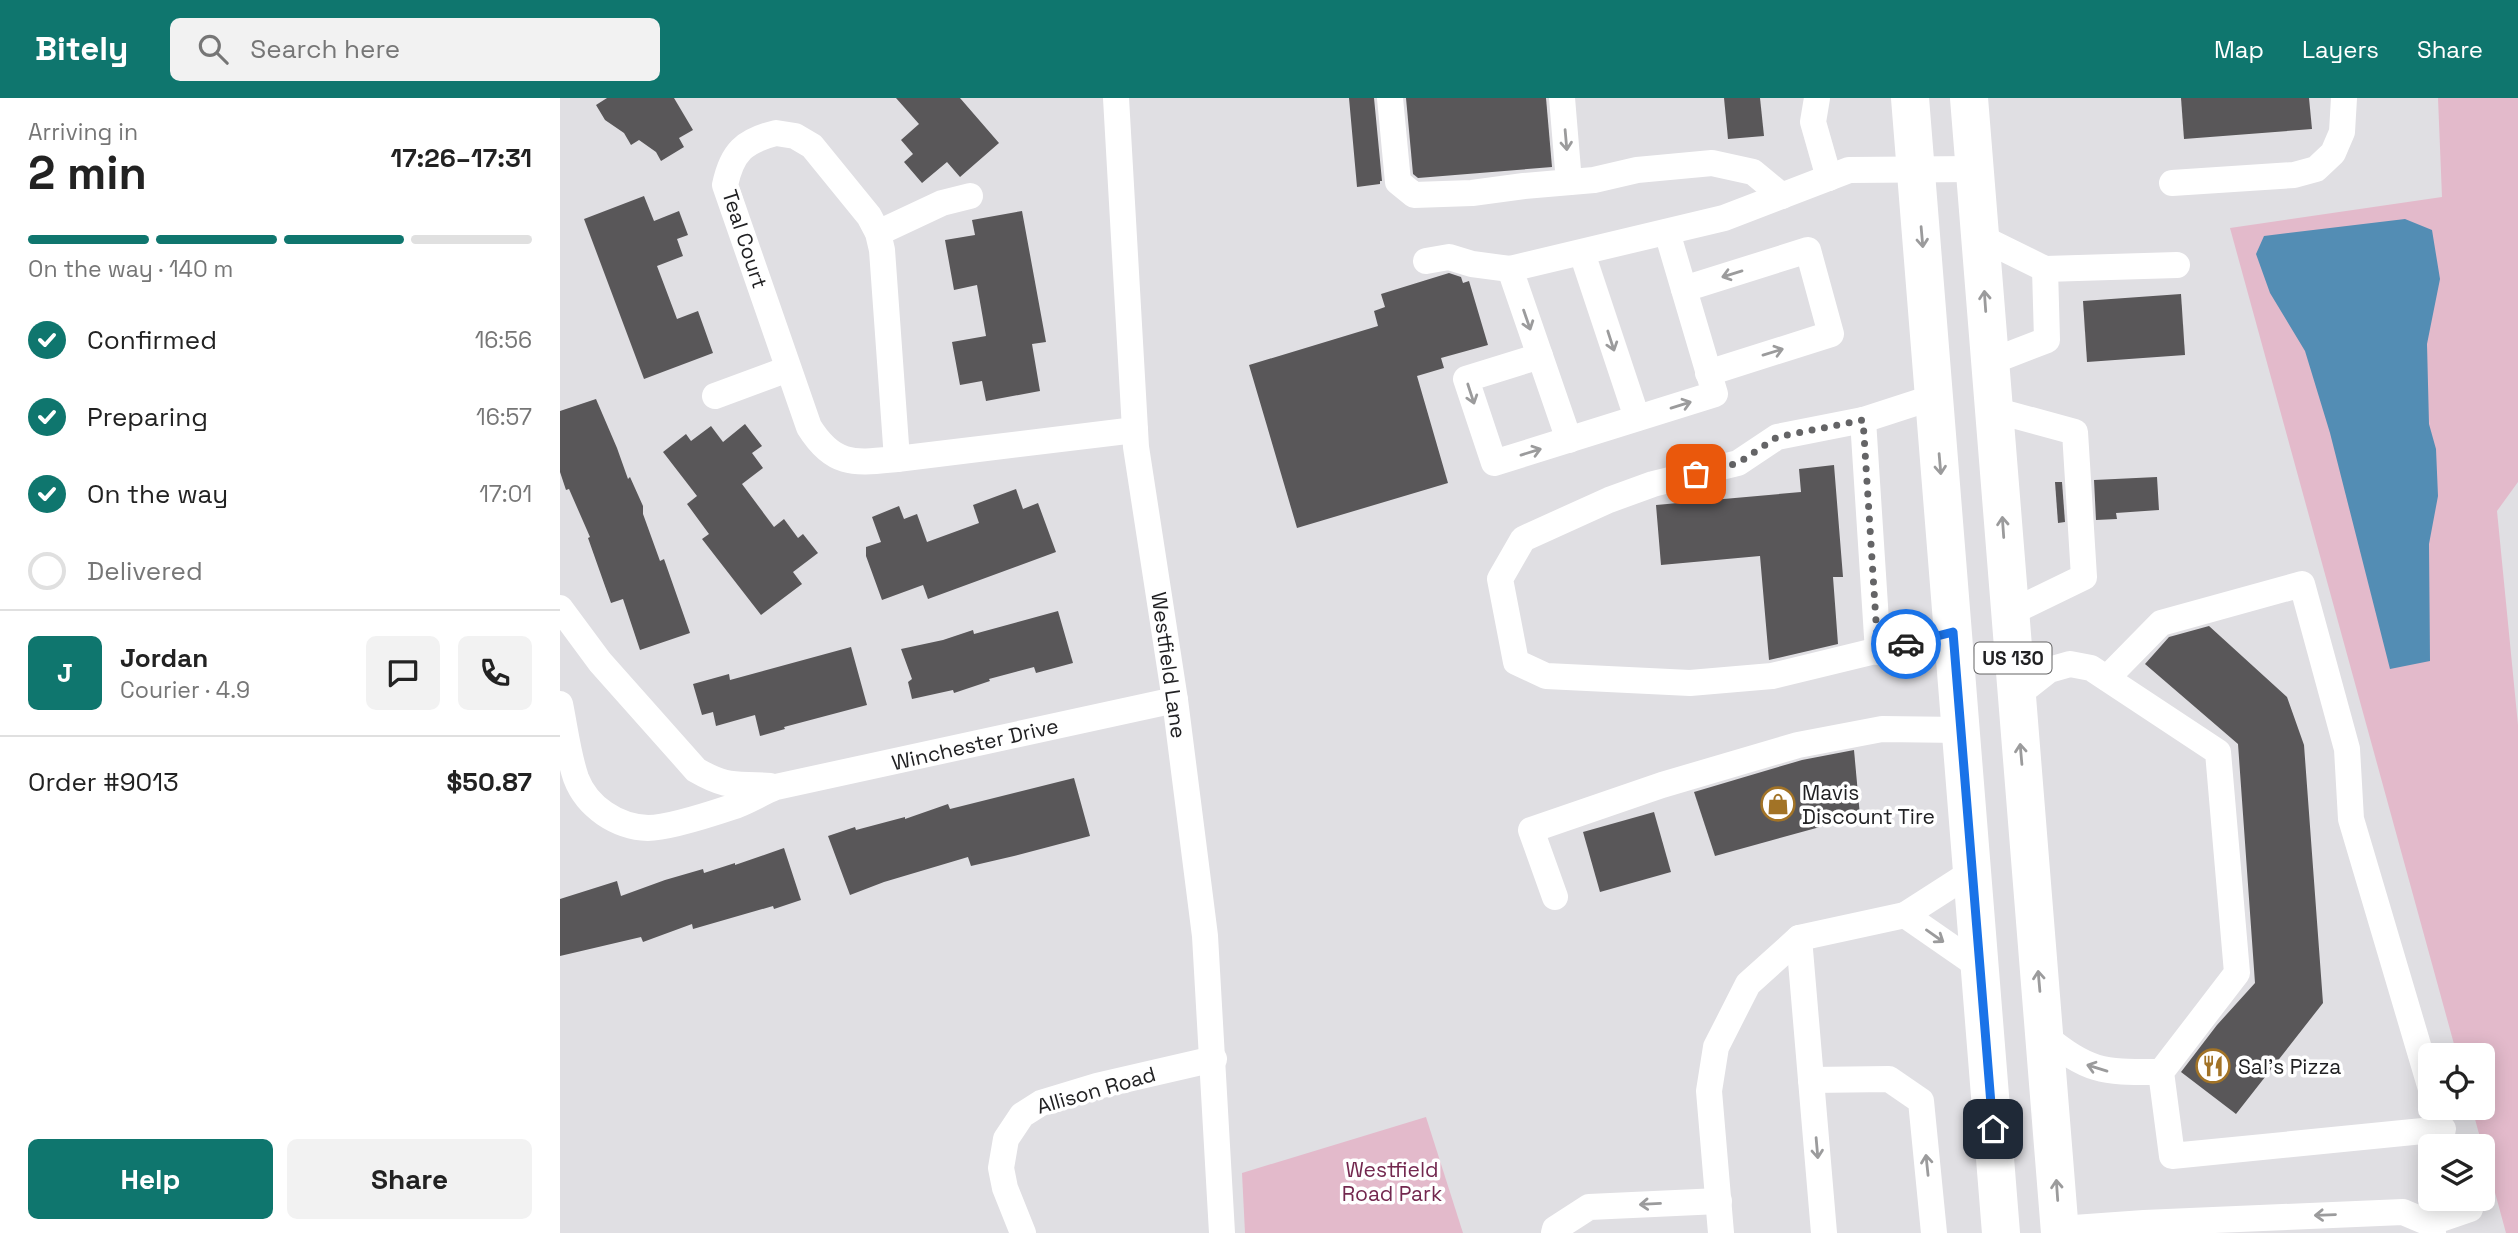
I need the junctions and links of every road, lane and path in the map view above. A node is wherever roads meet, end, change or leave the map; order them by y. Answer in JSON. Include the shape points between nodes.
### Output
{"nodes":[{"id":1,"x":1116,"y":98,"type":"edge"},
{"id":2,"x":1390,"y":98,"type":"edge"},
{"id":3,"x":1562,"y":98,"type":"edge"},
{"id":4,"x":1816,"y":98,"type":"edge"},
{"id":5,"x":1910,"y":98,"type":"edge"},
{"id":6,"x":1969,"y":98,"type":"edge"},
{"id":7,"x":2344,"y":98,"type":"edge"},
{"id":8,"x":1916,"y":169,"type":"junction"},
{"id":9,"x":1975,"y":169,"type":"junction"},
{"id":10,"x":1829,"y":178,"type":"junction"},
{"id":11,"x":1569,"y":182,"type":"junction"},
{"id":12,"x":2172,"y":183,"type":"dead end"},
{"id":13,"x":970,"y":195,"type":"dead end"},
{"id":14,"x":1782,"y":196,"type":"junction"},
{"id":15,"x":1667,"y":232,"type":"junction"},
{"id":16,"x":878,"y":233,"type":"junction"},
{"id":17,"x":1980,"y":237,"type":"junction"},
{"id":18,"x":1582,"y":253,"type":"junction"},
{"id":19,"x":1426,"y":261,"type":"dead end"},
{"id":20,"x":2177,"y":265,"type":"dead end"},
{"id":21,"x":1510,"y":269,"type":"junction"},
{"id":22,"x":2045,"y":270,"type":"junction"},
{"id":23,"x":1684,"y":289,"type":"junction"},
{"id":24,"x":1540,"y":356,"type":"junction"},
{"id":25,"x":1990,"y":362,"type":"junction"},
{"id":26,"x":788,"y":369,"type":"junction"},
{"id":27,"x":1708,"y":373,"type":"junction"},
{"id":28,"x":715,"y":396,"type":"dead end"},
{"id":29,"x":1934,"y":397,"type":"junction"},
{"id":30,"x":1994,"y":410,"type":"junction"},
{"id":31,"x":1637,"y":418,"type":"junction"},
{"id":32,"x":1863,"y":420,"type":"junction"},
{"id":33,"x":1135,"y":430,"type":"junction"},
{"id":34,"x":1569,"y":440,"type":"junction"},
{"id":35,"x":897,"y":459,"type":"junction"},
{"id":36,"x":560,"y":608,"type":"edge"},
{"id":37,"x":2010,"y":613,"type":"junction"},
{"id":38,"x":1953,"y":632,"type":"junction"},
{"id":39,"x":1878,"y":652,"type":"junction"},
{"id":40,"x":2108,"y":678,"type":"junction"},
{"id":41,"x":2016,"y":696,"type":"junction"},
{"id":42,"x":1175,"y":700,"type":"junction"},
{"id":43,"x":560,"y":704,"type":"edge"},
{"id":44,"x":1961,"y":730,"type":"junction"},
{"id":45,"x":776,"y":787,"type":"junction"},
{"id":46,"x":1972,"y":872,"type":"junction"},
{"id":47,"x":1555,"y":897,"type":"dead end"},
{"id":48,"x":1905,"y":915,"type":"junction"},
{"id":49,"x":1798,"y":937,"type":"junction"},
{"id":50,"x":1980,"y":967,"type":"junction"},
{"id":51,"x":2043,"y":1035,"type":"junction"},
{"id":52,"x":2418,"y":1045,"type":"edge"},
{"id":53,"x":1214,"y":1059,"type":"junction"},
{"id":54,"x":2161,"y":1072,"type":"junction"},
{"id":55,"x":1811,"y":1080,"type":"junction"},
{"id":56,"x":2443,"y":1128,"type":"edge"},
{"id":57,"x":1718,"y":1200,"type":"junction"},
{"id":58,"x":2471,"y":1214,"type":"edge"},
{"id":59,"x":2377,"y":1227,"type":"edge"},
{"id":60,"x":2144,"y":1228,"type":"edge"},
{"id":61,"x":2431,"y":1228,"type":"edge"},
{"id":62,"x":2060,"y":1231,"type":"edge"},
{"id":63,"x":1023,"y":1233,"type":"edge"},
{"id":64,"x":1222,"y":1233,"type":"edge"},
{"id":65,"x":1554,"y":1233,"type":"edge"},
{"id":66,"x":1721,"y":1233,"type":"edge"},
{"id":67,"x":1824,"y":1233,"type":"edge"},
{"id":68,"x":1934,"y":1233,"type":"edge"},
{"id":69,"x":2001,"y":1233,"type":"edge"}],
"edges":[{"from":1,"to":33,"type":"street","name":"Westfield Lane"},
{"from":2,"to":11,"type":"street","via":[[1398,182],[1414,195]]},
{"from":3,"to":11,"type":"street","one_way":true},
{"from":4,"to":10,"type":"street","via":[[1814,122]]},
{"from":5,"to":8,"type":"highway","number":"US 130"},
{"from":6,"to":9,"type":"highway","number":"US 130"},
{"from":7,"to":12,"type":"street","via":[[2342,132],[2333,153],[2316,169],[2294,175]]},
{"from":8,"to":9,"type":"street"},
{"from":8,"to":10,"type":"street","via":[[1849,170]]},
{"from":8,"to":29,"type":"highway","number":"US 130","one_way":true},
{"from":9,"to":17,"type":"highway","number":"US 130"},
{"from":10,"to":14,"type":"street"},
{"from":11,"to":14,"type":"street","via":[[1712,163],[1753,172]]},
{"from":13,"to":16,"type":"street"},
{"from":14,"to":15,"type":"street","via":[[1724,218]]},
{"from":15,"to":18,"type":"street"},
{"from":15,"to":23,"type":"street"},
{"from":16,"to":26,"type":"street","name":"Teal Court","via":[[813,146],[795,136],[776,133],[756,138],[734,158],[725,185]]},
{"from":16,"to":35,"type":"street","name":"Teal Court"},
{"from":17,"to":22,"type":"street"},
{"from":25,"to":17,"type":"highway","number":"US 130","one_way":true},
{"from":18,"to":21,"type":"street"},
{"from":18,"to":31,"type":"street","one_way":true},
{"from":19,"to":21,"type":"street","via":[[1449,257]]},
{"from":20,"to":22,"type":"street"},
{"from":21,"to":24,"type":"street","one_way":true},
{"from":22,"to":25,"type":"street","via":[[2047,340]]},
{"from":23,"to":27,"type":"street"},
{"from":27,"to":23,"type":"street","one_way":true,"via":[[1831,334],[1808,250]]},
{"from":24,"to":34,"type":"street"},
{"from":24,"to":34,"type":"street","one_way":true,"via":[[1466,379],[1494,463]]},
{"from":25,"to":30,"type":"highway","number":"US 130"},
{"from":26,"to":28,"type":"street"},
{"from":26,"to":35,"type":"street","name":"Teal Court","via":[[808,427],[820,445],[836,457],[856,463]]},
{"from":31,"to":27,"type":"street","one_way":true,"via":[[1714,394]]},
{"from":29,"to":32,"type":"street"},
{"from":29,"to":38,"type":"highway","number":"US 130","one_way":true},
{"from":37,"to":30,"type":"highway","number":"US 130","one_way":true},
{"from":30,"to":37,"type":"street","via":[[2075,432],[2084,578]]},
{"from":31,"to":34,"type":"street"},
{"from":32,"to":39,"type":"street"},
{"from":32,"to":39,"type":"street","via":[[1777,437],[1738,463],[1609,500],[1523,539],[1500,579],[1516,662],[1546,676],[1690,683],[1772,676]]},
{"from":33,"to":35,"type":"street","name":"Teal Court"},
{"from":33,"to":42,"type":"street","name":"Westfield Lane"},
{"from":36,"to":45,"type":"street","name":"Winchester Drive","via":[[600,662],[696,770],[737,787]]},
{"from":37,"to":41,"type":"highway","number":"US 130"},
{"from":38,"to":39,"type":"street"},
{"from":38,"to":44,"type":"highway","number":"US 130"},
{"from":40,"to":41,"type":"street","via":[[2091,668],[2070,664],[2049,670]]},
{"from":40,"to":52,"type":"street","via":[[2161,623],[2302,584],[2347,749],[2351,819]]},
{"from":40,"to":54,"type":"street","via":[[2218,752],[2237,973]]},
{"from":51,"to":41,"type":"highway","number":"US 130","one_way":true},
{"from":42,"to":45,"type":"street","name":"Winchester Drive"},
{"from":42,"to":53,"type":"street","name":"Westfield Lane","via":[[1205,936]]},
{"from":43,"to":45,"type":"street","name":"Winchester Drive","via":[[576,779],[605,815],[625,824],[662,826],[734,807]]},
{"from":44,"to":46,"type":"highway","number":"US 130"},
{"from":44,"to":47,"type":"street","via":[[1882,729],[1798,745],[1531,830]]},
{"from":46,"to":48,"type":"street"},
{"from":46,"to":50,"type":"highway","number":"US 130"},
{"from":48,"to":49,"type":"street"},
{"from":48,"to":50,"type":"street","one_way":true},
{"from":49,"to":55,"type":"street"},
{"from":49,"to":57,"type":"street","via":[[1748,984],[1716,1047],[1709,1091]]},
{"from":50,"to":69,"type":"highway","number":"US 130"},
{"from":54,"to":51,"type":"street","one_way":true,"via":[[2110,1072],[2089,1066]]},
{"from":62,"to":51,"type":"highway","number":"US 130","one_way":true},
{"from":53,"to":63,"type":"street","name":"Allison Road","via":[[1097,1086],[1041,1103],[1021,1115],[1006,1139],[1001,1168]]},
{"from":53,"to":64,"type":"street","name":"Westfield Lane"},
{"from":54,"to":56,"type":"street","via":[[2172,1157]]},
{"from":55,"to":67,"type":"street","one_way":true},
{"from":68,"to":55,"type":"street","one_way":true,"via":[[1921,1101],[1889,1079]]},
{"from":57,"to":65,"type":"street","one_way":true,"via":[[1589,1207]]},
{"from":57,"to":66,"type":"street"},
{"from":58,"to":61,"type":"street"},
{"from":59,"to":60,"type":"street","one_way":true},
{"from":59,"to":61,"type":"street","via":[[2403,1212]]},
{"from":60,"to":62,"type":"street"}]}
